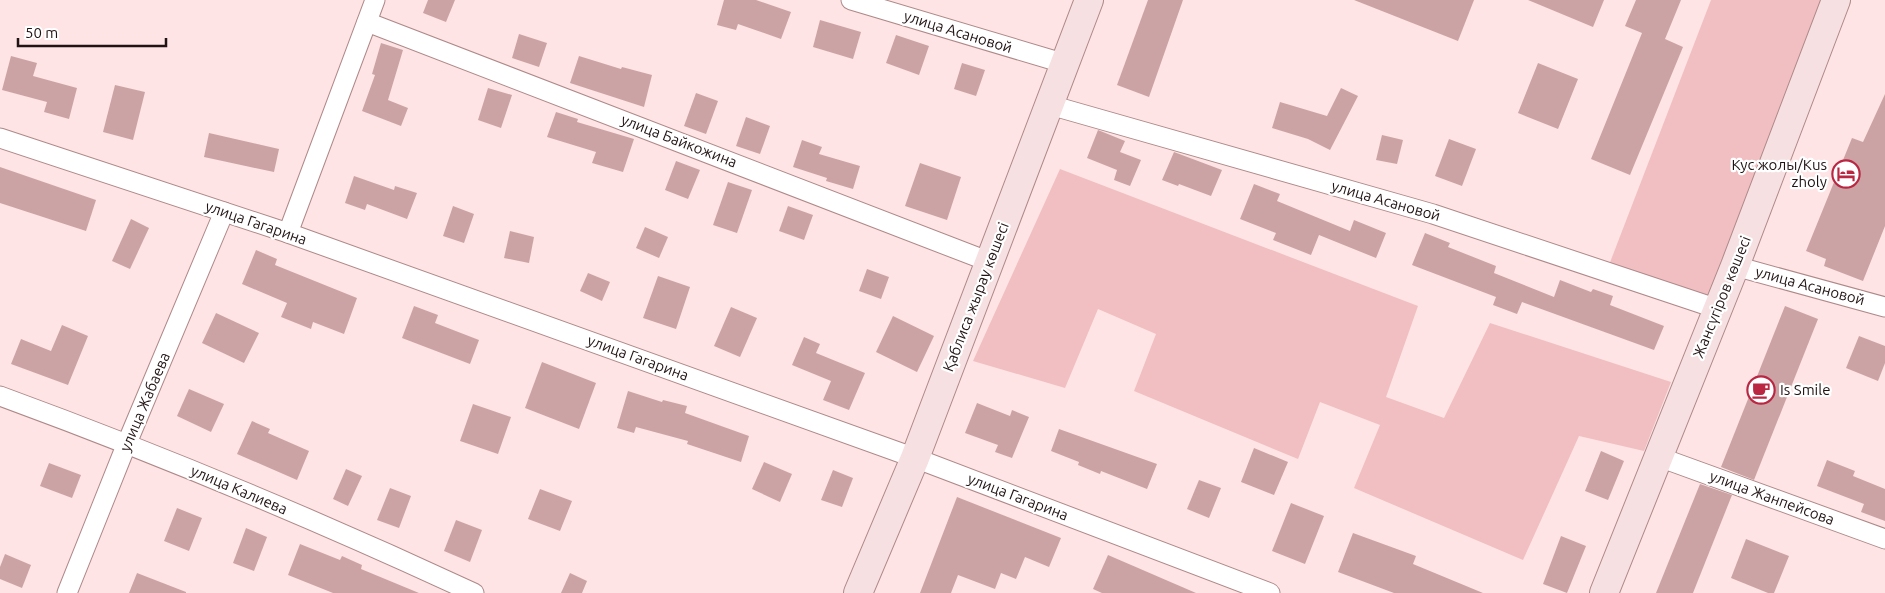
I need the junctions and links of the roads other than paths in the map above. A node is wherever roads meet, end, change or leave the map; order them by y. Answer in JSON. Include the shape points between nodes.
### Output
{"nodes":[{"id":1,"x":851,"y":0,"type":"edge"},
{"id":2,"x":1089,"y":0,"type":"edge"},
{"id":3,"x":1836,"y":0,"type":"edge"},
{"id":4,"x":370,"y":1,"type":"edge"},
{"id":5,"x":367,"y":22,"type":"junction"},
{"id":6,"x":1066,"y":64,"type":"junction"},
{"id":7,"x":1050,"y":105,"type":"junction"},
{"id":8,"x":0,"y":138,"type":"edge"},
{"id":9,"x":224,"y":212,"type":"junction"},
{"id":10,"x":288,"y":233,"type":"junction"},
{"id":11,"x":990,"y":262,"type":"junction"},
{"id":12,"x":1735,"y":266,"type":"junction"},
{"id":13,"x":1885,"y":307,"type":"edge"},
{"id":14,"x":1718,"y":308,"type":"junction"},
{"id":15,"x":0,"y":396,"type":"edge"},
{"id":16,"x":127,"y":443,"type":"junction"},
{"id":17,"x":1658,"y":457,"type":"junction"},
{"id":18,"x":914,"y":458,"type":"junction"},
{"id":19,"x":1885,"y":539,"type":"edge"},
{"id":20,"x":67,"y":593,"type":"edge"},
{"id":21,"x":474,"y":593,"type":"edge"},
{"id":22,"x":858,"y":593,"type":"edge"},
{"id":23,"x":1270,"y":593,"type":"edge"},
{"id":24,"x":1604,"y":593,"type":"edge"}],
"edges":[{"from":1,"to":6,"type":"street","name":"улица Асановой"},
{"from":2,"to":6,"type":"street","name":"Қаблиса жырау көшесі"},
{"from":3,"to":12,"type":"street","name":"Жансүгіров көшесі"},
{"from":4,"to":5,"type":"street"},
{"from":5,"to":10,"type":"street"},
{"from":5,"to":11,"type":"street","name":"улица Байкожина"},
{"from":6,"to":7,"type":"street","name":"Қаблиса жырау көшесі"},
{"from":7,"to":11,"type":"street","name":"Қаблиса жырау көшесі"},
{"from":7,"to":14,"type":"street","name":"улица Асановой","via":[[1433,214]]},
{"from":8,"to":9,"type":"street","name":"улица Гагарина"},
{"from":9,"to":10,"type":"street","name":"улица Гагарина"},
{"from":9,"to":16,"type":"street","name":"улица Жабаева"},
{"from":10,"to":18,"type":"street","name":"улица Гагарина"},
{"from":11,"to":18,"type":"street","name":"Қаблиса жырау көшесі"},
{"from":12,"to":13,"type":"street","name":"улица Асановой"},
{"from":12,"to":14,"type":"street","name":"Жансүгіров көшесі"},
{"from":14,"to":17,"type":"street","name":"Жансүгіров көшесі"},
{"from":15,"to":16,"type":"street","name":"улица Калиева"},
{"from":16,"to":20,"type":"street","name":"улица Жабаева"},
{"from":16,"to":21,"type":"street","name":"улица Калиева","via":[[362,541]]},
{"from":17,"to":19,"type":"street","name":"улица Жанпейсова"},
{"from":17,"to":24,"type":"street","name":"Жансүгіров көшесі"},
{"from":18,"to":22,"type":"street","name":"Қаблиса жырау көшесі"},
{"from":18,"to":23,"type":"street","name":"улица Гагарина"}]}
